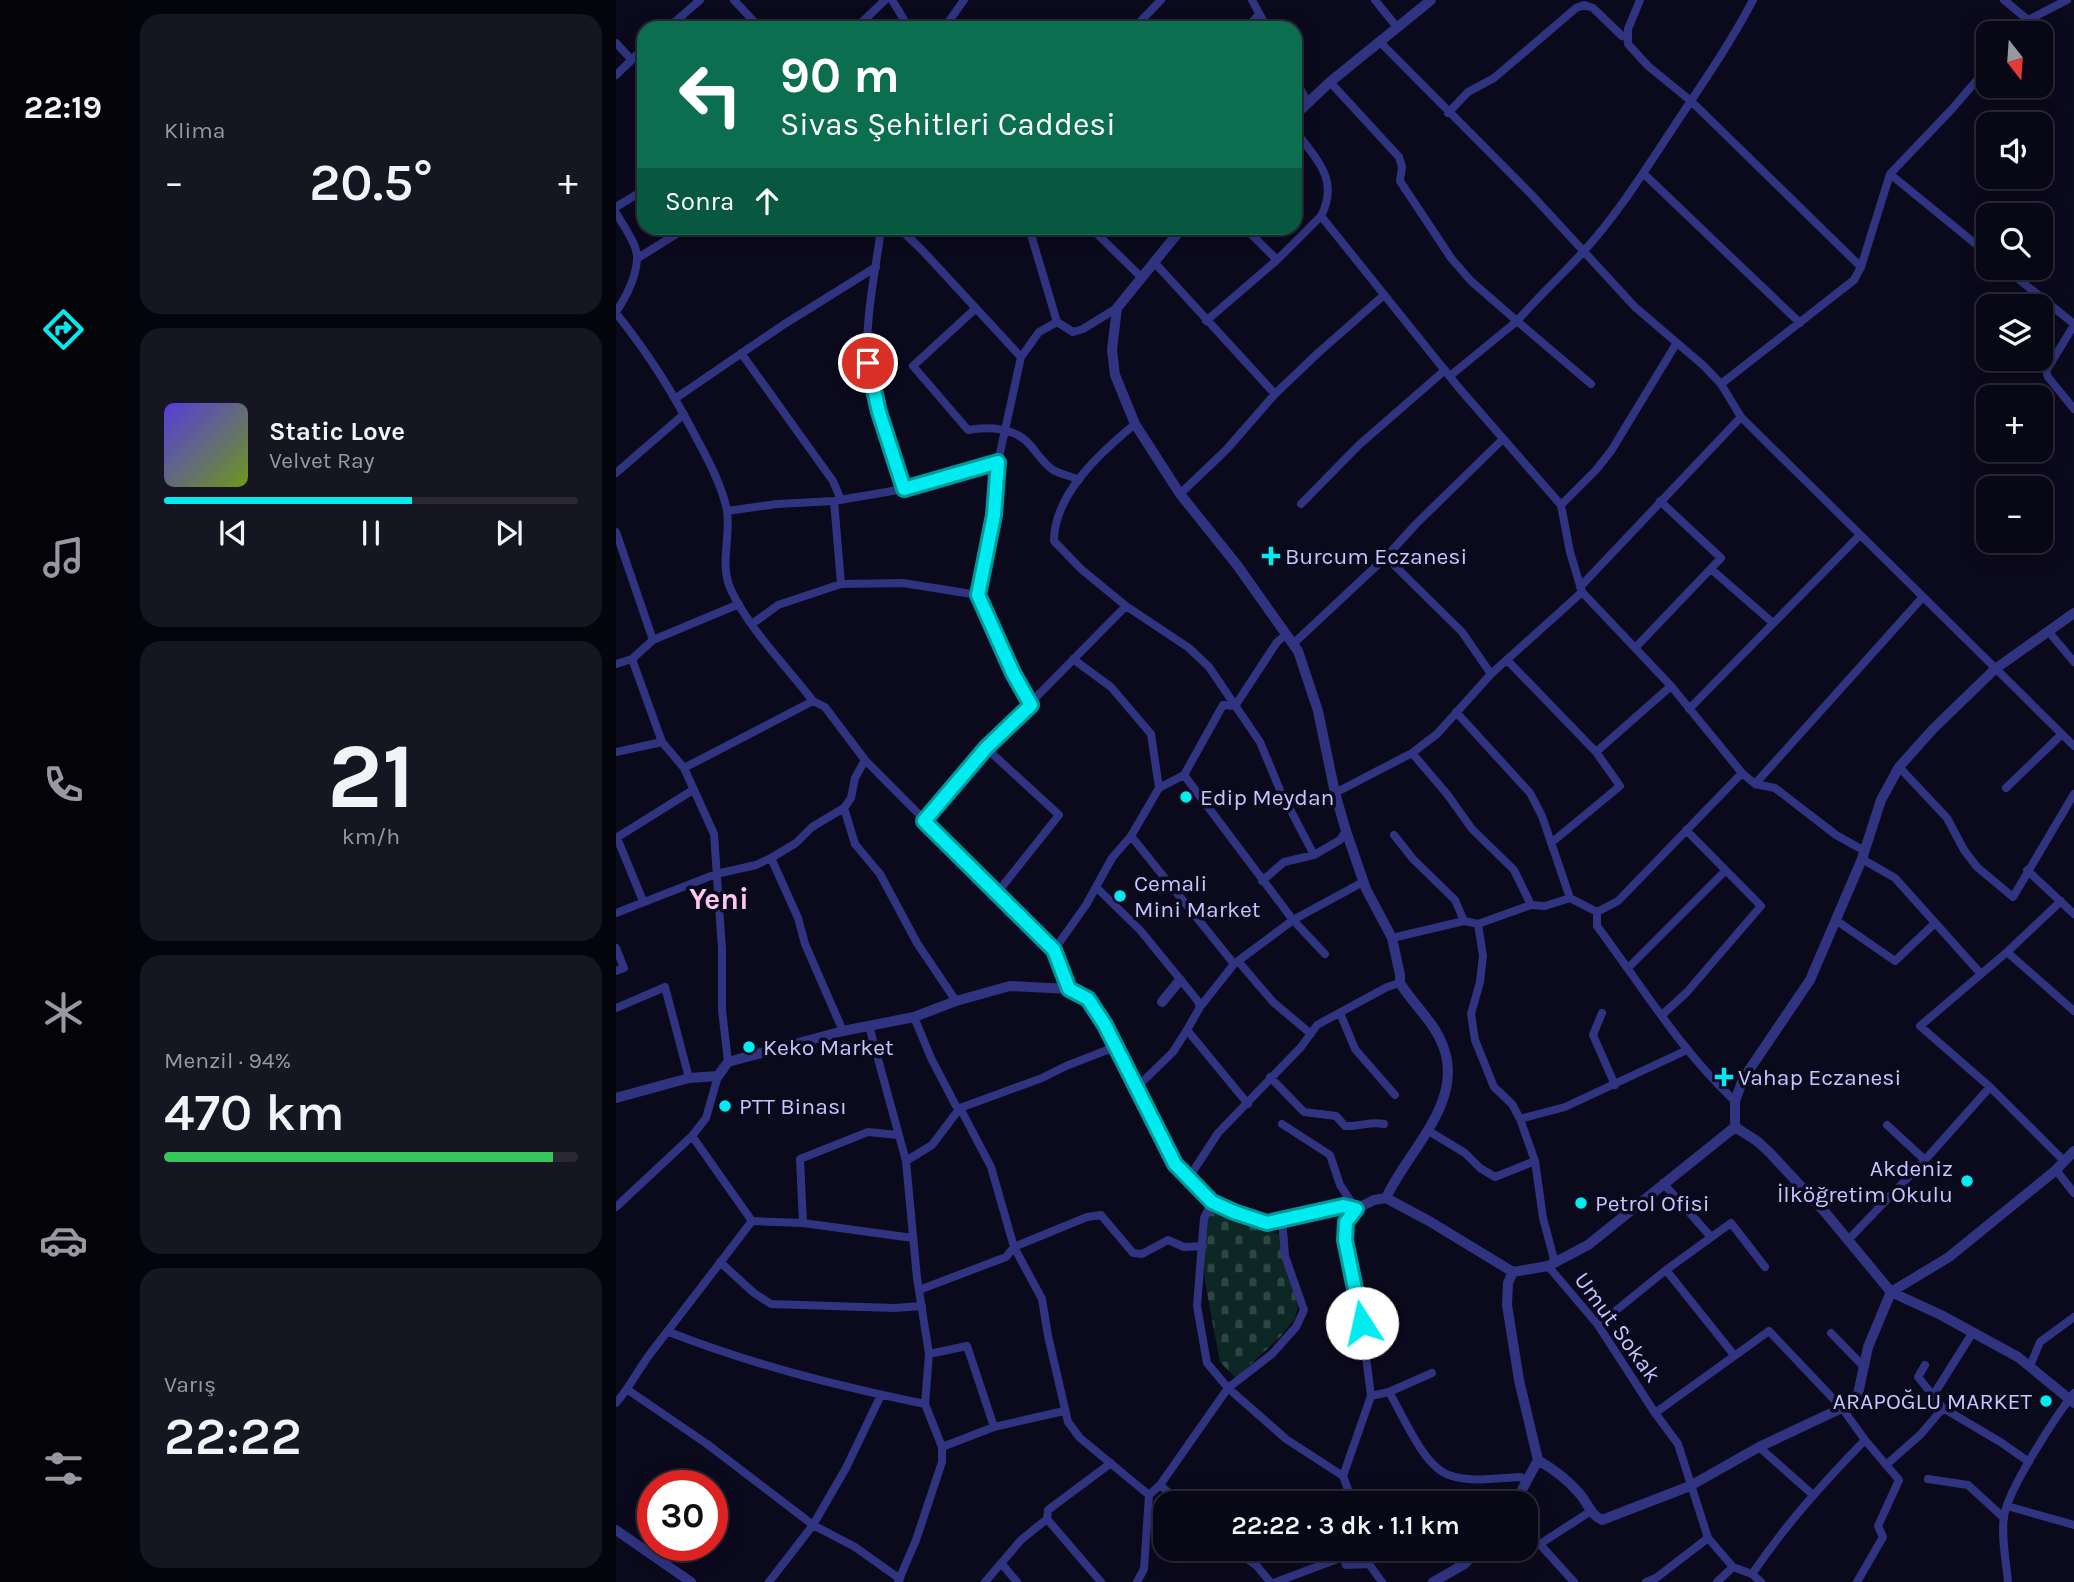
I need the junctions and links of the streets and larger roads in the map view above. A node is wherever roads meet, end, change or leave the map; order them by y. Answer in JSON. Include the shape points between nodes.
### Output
{"nodes":[{"id":1,"x":700,"y":0,"type":"edge"},
{"id":2,"x":734,"y":0,"type":"edge"},
{"id":3,"x":885,"y":0,"type":"edge"},
{"id":4,"x":892,"y":0,"type":"edge"},
{"id":5,"x":964,"y":0,"type":"edge"},
{"id":6,"x":1252,"y":0,"type":"edge"},
{"id":7,"x":1375,"y":0,"type":"edge"},
{"id":8,"x":1430,"y":0,"type":"edge"},
{"id":9,"x":1640,"y":0,"type":"edge"},
{"id":10,"x":1753,"y":0,"type":"edge"},
{"id":11,"x":2004,"y":0,"type":"edge"},
{"id":12,"x":2067,"y":0,"type":"edge"},
{"id":13,"x":1158,"y":1,"type":"edge"},
{"id":14,"x":1259,"y":14,"type":"junction"},
{"id":15,"x":2028,"y":20,"type":"joint"},
{"id":16,"x":676,"y":21,"type":"edge"},
{"id":17,"x":754,"y":21,"type":"edge"},
{"id":18,"x":863,"y":21,"type":"edge"},
{"id":19,"x":905,"y":21,"type":"edge"},
{"id":20,"x":949,"y":21,"type":"edge"},
{"id":21,"x":1140,"y":21,"type":"edge"},
{"id":22,"x":1253,"y":21,"type":"edge"},
{"id":23,"x":1263,"y":21,"type":"edge"},
{"id":24,"x":1396,"y":26,"type":"junction"},
{"id":25,"x":1627,"y":37,"type":"junction"},
{"id":26,"x":1379,"y":41,"type":"junction"},
{"id":27,"x":616,"y":43,"type":"edge"},
{"id":28,"x":637,"y":54,"type":"edge"},
{"id":29,"x":631,"y":60,"type":"junction"},
{"id":30,"x":616,"y":75,"type":"edge"},
{"id":31,"x":1976,"y":81,"type":"edge"},
{"id":32,"x":1330,"y":82,"type":"junction"},
{"id":33,"x":1302,"y":92,"type":"edge"},
{"id":34,"x":1691,"y":101,"type":"junction"},
{"id":35,"x":1308,"y":103,"type":"junction"},
{"id":36,"x":1302,"y":109,"type":"edge"},
{"id":37,"x":1448,"y":113,"type":"junction"},
{"id":38,"x":1302,"y":140,"type":"edge"},
{"id":39,"x":1643,"y":173,"type":"junction"},
{"id":40,"x":1890,"y":174,"type":"junction"},
{"id":41,"x":637,"y":194,"type":"edge"},
{"id":42,"x":616,"y":207,"type":"edge"},
{"id":43,"x":616,"y":213,"type":"edge"},
{"id":44,"x":1321,"y":216,"type":"junction"},
{"id":45,"x":675,"y":235,"type":"edge"},
{"id":46,"x":880,"y":235,"type":"edge"},
{"id":47,"x":906,"y":235,"type":"edge"},
{"id":48,"x":1030,"y":235,"type":"edge"},
{"id":49,"x":1098,"y":235,"type":"edge"},
{"id":50,"x":1176,"y":235,"type":"edge"},
{"id":51,"x":1252,"y":235,"type":"edge"},
{"id":52,"x":1976,"y":244,"type":"edge"},
{"id":53,"x":1583,"y":253,"type":"junction"},
{"id":54,"x":638,"y":258,"type":"junction"},
{"id":55,"x":1277,"y":260,"type":"junction"},
{"id":56,"x":1154,"y":262,"type":"junction"},
{"id":57,"x":876,"y":267,"type":"junction"},
{"id":58,"x":1861,"y":267,"type":"junction"},
{"id":59,"x":1141,"y":277,"type":"junction"},
{"id":60,"x":2020,"y":280,"type":"edge"},
{"id":61,"x":1384,"y":295,"type":"junction"},
{"id":62,"x":1117,"y":307,"type":"junction"},
{"id":63,"x":975,"y":309,"type":"junction"},
{"id":64,"x":616,"y":313,"type":"edge"},
{"id":65,"x":1206,"y":321,"type":"junction"},
{"id":66,"x":1517,"y":321,"type":"junction"},
{"id":67,"x":1057,"y":323,"type":"junction"},
{"id":68,"x":1800,"y":323,"type":"junction"},
{"id":69,"x":2074,"y":324,"type":"edge"},
{"id":70,"x":1676,"y":344,"type":"junction"},
{"id":71,"x":741,"y":353,"type":"junction"},
{"id":72,"x":1021,"y":357,"type":"junction"},
{"id":73,"x":1448,"y":373,"type":"junction"},
{"id":74,"x":1591,"y":384,"type":"dead end"},
{"id":75,"x":1721,"y":384,"type":"junction"},
{"id":76,"x":1275,"y":394,"type":"junction"},
{"id":77,"x":676,"y":398,"type":"junction"},
{"id":78,"x":2074,"y":409,"type":"edge"},
{"id":79,"x":684,"y":414,"type":"junction"},
{"id":80,"x":1741,"y":417,"type":"junction"},
{"id":81,"x":1135,"y":424,"type":"junction"},
{"id":82,"x":1005,"y":430,"type":"junction"},
{"id":83,"x":1503,"y":439,"type":"junction"},
{"id":84,"x":998,"y":462,"type":"junction"},
{"id":85,"x":616,"y":473,"type":"edge"},
{"id":86,"x":1079,"y":480,"type":"junction"},
{"id":87,"x":904,"y":489,"type":"junction"},
{"id":88,"x":1180,"y":494,"type":"junction"},
{"id":89,"x":1660,"y":500,"type":"junction"},
{"id":90,"x":837,"y":501,"type":"junction"},
{"id":91,"x":1301,"y":504,"type":"dead end"},
{"id":92,"x":1561,"y":505,"type":"junction"},
{"id":93,"x":727,"y":511,"type":"junction"},
{"id":94,"x":616,"y":532,"type":"edge"},
{"id":95,"x":1859,"y":536,"type":"junction"},
{"id":96,"x":1386,"y":557,"type":"junction"},
{"id":97,"x":1711,"y":569,"type":"junction"},
{"id":98,"x":841,"y":583,"type":"junction"},
{"id":99,"x":1581,"y":589,"type":"junction"},
{"id":100,"x":978,"y":595,"type":"junction"},
{"id":101,"x":1922,"y":598,"type":"junction"},
{"id":102,"x":738,"y":604,"type":"junction"},
{"id":103,"x":1126,"y":606,"type":"junction"},
{"id":104,"x":2074,"y":613,"type":"edge"},
{"id":105,"x":1773,"y":623,"type":"junction"},
{"id":106,"x":752,"y":624,"type":"junction"},
{"id":107,"x":2048,"y":631,"type":"junction"},
{"id":108,"x":1287,"y":634,"type":"junction"},
{"id":109,"x":653,"y":640,"type":"junction"},
{"id":110,"x":1293,"y":644,"type":"junction"},
{"id":111,"x":1635,"y":648,"type":"junction"},
{"id":112,"x":632,"y":659,"type":"junction"},
{"id":113,"x":1073,"y":659,"type":"junction"},
{"id":114,"x":1507,"y":660,"type":"junction"},
{"id":115,"x":2074,"y":662,"type":"edge"},
{"id":116,"x":616,"y":664,"type":"edge"},
{"id":117,"x":1995,"y":669,"type":"junction"},
{"id":118,"x":1491,"y":674,"type":"junction"},
{"id":119,"x":1671,"y":686,"type":"junction"},
{"id":120,"x":813,"y":701,"type":"junction"},
{"id":121,"x":1031,"y":705,"type":"junction"},
{"id":122,"x":1235,"y":706,"type":"junction"},
{"id":123,"x":1689,"y":709,"type":"junction"},
{"id":124,"x":1456,"y":712,"type":"junction"},
{"id":125,"x":2062,"y":734,"type":"junction"},
{"id":126,"x":662,"y":742,"type":"junction"},
{"id":127,"x":2074,"y":746,"type":"edge"},
{"id":128,"x":986,"y":748,"type":"junction"},
{"id":129,"x":616,"y":752,"type":"edge"},
{"id":130,"x":1597,"y":752,"type":"junction"},
{"id":131,"x":1412,"y":754,"type":"junction"},
{"id":132,"x":865,"y":760,"type":"junction"},
{"id":133,"x":1899,"y":767,"type":"junction"},
{"id":134,"x":684,"y":768,"type":"junction"},
{"id":135,"x":1742,"y":773,"type":"junction"},
{"id":136,"x":1184,"y":775,"type":"junction"},
{"id":137,"x":1755,"y":783,"type":"junction"},
{"id":138,"x":1159,"y":788,"type":"junction"},
{"id":139,"x":2006,"y":788,"type":"dead end"},
{"id":140,"x":694,"y":790,"type":"junction"},
{"id":141,"x":1335,"y":793,"type":"junction"},
{"id":142,"x":2074,"y":794,"type":"edge"},
{"id":143,"x":844,"y":808,"type":"junction"},
{"id":144,"x":924,"y":821,"type":"junction"},
{"id":145,"x":1686,"y":830,"type":"junction"},
{"id":146,"x":1346,"y":831,"type":"junction"},
{"id":147,"x":1394,"y":835,"type":"dead end"},
{"id":148,"x":1131,"y":836,"type":"junction"},
{"id":149,"x":617,"y":838,"type":"edge"},
{"id":150,"x":1551,"y":844,"type":"junction"},
{"id":151,"x":1863,"y":855,"type":"junction"},
{"id":152,"x":1314,"y":856,"type":"junction"},
{"id":153,"x":771,"y":858,"type":"junction"},
{"id":154,"x":2027,"y":870,"type":"junction"},
{"id":155,"x":1724,"y":872,"type":"junction"},
{"id":156,"x":716,"y":874,"type":"junction"},
{"id":157,"x":1262,"y":881,"type":"junction"},
{"id":158,"x":1363,"y":882,"type":"junction"},
{"id":159,"x":1097,"y":888,"type":"junction"},
{"id":160,"x":997,"y":892,"type":"junction"},
{"id":161,"x":1570,"y":898,"type":"junction"},
{"id":162,"x":643,"y":901,"type":"junction"},
{"id":163,"x":2061,"y":901,"type":"junction"},
{"id":164,"x":1531,"y":905,"type":"junction"},
{"id":165,"x":1597,"y":912,"type":"junction"},
{"id":166,"x":616,"y":913,"type":"edge"},
{"id":167,"x":2074,"y":914,"type":"edge"},
{"id":168,"x":1293,"y":920,"type":"junction"},
{"id":169,"x":1464,"y":921,"type":"junction"},
{"id":170,"x":1837,"y":921,"type":"junction"},
{"id":171,"x":1935,"y":923,"type":"junction"},
{"id":172,"x":1478,"y":924,"type":"junction"},
{"id":173,"x":1392,"y":938,"type":"junction"},
{"id":174,"x":616,"y":948,"type":"edge"},
{"id":175,"x":1054,"y":950,"type":"junction"},
{"id":176,"x":2007,"y":951,"type":"junction"},
{"id":177,"x":1325,"y":954,"type":"dead end"},
{"id":178,"x":1236,"y":963,"type":"junction"},
{"id":179,"x":1628,"y":968,"type":"junction"},
{"id":180,"x":616,"y":971,"type":"edge"},
{"id":181,"x":1981,"y":974,"type":"junction"},
{"id":182,"x":1180,"y":980,"type":"junction"},
{"id":183,"x":1399,"y":983,"type":"junction"},
{"id":184,"x":1069,"y":989,"type":"junction"},
{"id":185,"x":956,"y":1001,"type":"junction"},
{"id":186,"x":1162,"y":1002,"type":"dead end"},
{"id":187,"x":1200,"y":1007,"type":"junction"},
{"id":188,"x":616,"y":1008,"type":"edge"},
{"id":189,"x":2074,"y":1011,"type":"edge"},
{"id":190,"x":1339,"y":1013,"type":"junction"},
{"id":191,"x":1602,"y":1013,"type":"dead end"},
{"id":192,"x":1662,"y":1015,"type":"junction"},
{"id":193,"x":914,"y":1017,"type":"junction"},
{"id":194,"x":869,"y":1026,"type":"junction"},
{"id":195,"x":1187,"y":1030,"type":"junction"},
{"id":196,"x":843,"y":1031,"type":"junction"},
{"id":197,"x":1311,"y":1034,"type":"junction"},
{"id":198,"x":1115,"y":1047,"type":"junction"},
{"id":199,"x":1688,"y":1050,"type":"junction"},
{"id":200,"x":728,"y":1062,"type":"junction"},
{"id":201,"x":718,"y":1076,"type":"junction"},
{"id":202,"x":1270,"y":1077,"type":"junction"},
{"id":203,"x":689,"y":1079,"type":"junction"},
{"id":204,"x":1615,"y":1085,"type":"junction"},
{"id":205,"x":1990,"y":1087,"type":"junction"},
{"id":206,"x":1136,"y":1088,"type":"junction"},
{"id":207,"x":1395,"y":1095,"type":"dead end"},
{"id":208,"x":616,"y":1098,"type":"edge"},
{"id":209,"x":1735,"y":1101,"type":"junction"},
{"id":210,"x":1248,"y":1104,"type":"junction"},
{"id":211,"x":960,"y":1108,"type":"junction"},
{"id":212,"x":1520,"y":1119,"type":"junction"},
{"id":213,"x":1282,"y":1124,"type":"dead end"},
{"id":214,"x":1384,"y":1124,"type":"dead end"},
{"id":215,"x":1887,"y":1125,"type":"dead end"},
{"id":216,"x":1735,"y":1127,"type":"junction"},
{"id":217,"x":1427,"y":1130,"type":"junction"},
{"id":218,"x":898,"y":1135,"type":"junction"},
{"id":219,"x":692,"y":1136,"type":"junction"},
{"id":220,"x":2074,"y":1151,"type":"edge"},
{"id":221,"x":1926,"y":1160,"type":"junction"},
{"id":222,"x":906,"y":1161,"type":"junction"},
{"id":223,"x":1535,"y":1161,"type":"junction"},
{"id":224,"x":2064,"y":1161,"type":"junction"},
{"id":225,"x":2056,"y":1170,"type":"junction"},
{"id":226,"x":1188,"y":1178,"type":"junction"},
{"id":227,"x":1663,"y":1183,"type":"junction"},
{"id":228,"x":2074,"y":1193,"type":"edge"},
{"id":229,"x":1386,"y":1198,"type":"junction"},
{"id":230,"x":1212,"y":1202,"type":"junction"},
{"id":231,"x":616,"y":1207,"type":"edge"},
{"id":232,"x":1356,"y":1209,"type":"junction"},
{"id":233,"x":1282,"y":1219,"type":"junction"},
{"id":234,"x":752,"y":1221,"type":"junction"},
{"id":235,"x":803,"y":1223,"type":"junction"},
{"id":236,"x":1711,"y":1237,"type":"junction"},
{"id":237,"x":914,"y":1238,"type":"junction"},
{"id":238,"x":1848,"y":1240,"type":"junction"},
{"id":239,"x":1203,"y":1246,"type":"junction"},
{"id":240,"x":1014,"y":1247,"type":"junction"},
{"id":241,"x":720,"y":1262,"type":"junction"},
{"id":242,"x":1551,"y":1264,"type":"junction"},
{"id":243,"x":1765,"y":1267,"type":"dead end"},
{"id":244,"x":1665,"y":1270,"type":"junction"},
{"id":245,"x":1513,"y":1272,"type":"junction"},
{"id":246,"x":919,"y":1290,"type":"junction"},
{"id":247,"x":1891,"y":1292,"type":"junction"},
{"id":248,"x":922,"y":1306,"type":"junction"},
{"id":249,"x":2074,"y":1317,"type":"edge"},
{"id":250,"x":1598,"y":1325,"type":"junction"},
{"id":251,"x":669,"y":1332,"type":"junction"},
{"id":252,"x":1973,"y":1332,"type":"junction"},
{"id":253,"x":1831,"y":1333,"type":"dead end"},
{"id":254,"x":929,"y":1354,"type":"junction"},
{"id":255,"x":1734,"y":1355,"type":"junction"},
{"id":256,"x":1925,"y":1365,"type":"dead end"},
{"id":257,"x":1863,"y":1366,"type":"junction"},
{"id":258,"x":2030,"y":1366,"type":"junction"},
{"id":259,"x":1432,"y":1373,"type":"dead end"},
{"id":260,"x":1228,"y":1388,"type":"junction"},
{"id":261,"x":628,"y":1390,"type":"junction"},
{"id":262,"x":1389,"y":1392,"type":"junction"},
{"id":263,"x":1934,"y":1394,"type":"junction"},
{"id":264,"x":881,"y":1395,"type":"junction"},
{"id":265,"x":1371,"y":1396,"type":"junction"},
{"id":266,"x":2072,"y":1398,"type":"edge"},
{"id":267,"x":616,"y":1403,"type":"edge"},
{"id":268,"x":926,"y":1404,"type":"junction"},
{"id":269,"x":1843,"y":1408,"type":"junction"},
{"id":270,"x":1943,"y":1408,"type":"junction"},
{"id":271,"x":1064,"y":1412,"type":"junction"},
{"id":272,"x":1655,"y":1413,"type":"junction"},
{"id":273,"x":994,"y":1427,"type":"junction"},
{"id":274,"x":1865,"y":1440,"type":"junction"},
{"id":275,"x":942,"y":1447,"type":"junction"},
{"id":276,"x":1759,"y":1447,"type":"junction"},
{"id":277,"x":1538,"y":1460,"type":"junction"},
{"id":278,"x":2029,"y":1462,"type":"junction"},
{"id":279,"x":1111,"y":1463,"type":"junction"},
{"id":280,"x":1886,"y":1465,"type":"junction"},
{"id":281,"x":1343,"y":1476,"type":"junction"},
{"id":282,"x":1928,"y":1479,"type":"dead end"},
{"id":283,"x":1527,"y":1480,"type":"junction"},
{"id":284,"x":1160,"y":1485,"type":"junction"},
{"id":285,"x":1690,"y":1486,"type":"junction"},
{"id":286,"x":1167,"y":1491,"type":"edge"},
{"id":287,"x":1349,"y":1491,"type":"edge"},
{"id":288,"x":1521,"y":1491,"type":"edge"},
{"id":289,"x":1812,"y":1494,"type":"junction"},
{"id":290,"x":1149,"y":1495,"type":"junction"},
{"id":291,"x":2007,"y":1506,"type":"junction"},
{"id":292,"x":1591,"y":1511,"type":"junction"},
{"id":293,"x":2004,"y":1518,"type":"junction"},
{"id":294,"x":1047,"y":1519,"type":"junction"},
{"id":295,"x":813,"y":1525,"type":"junction"},
{"id":296,"x":2074,"y":1525,"type":"edge"},
{"id":297,"x":616,"y":1530,"type":"edge"},
{"id":298,"x":1708,"y":1538,"type":"junction"},
{"id":299,"x":1540,"y":1544,"type":"joint"},
{"id":300,"x":1250,"y":1561,"type":"edge"},
{"id":301,"x":1368,"y":1561,"type":"edge"},
{"id":302,"x":1458,"y":1561,"type":"edge"},
{"id":303,"x":1467,"y":1561,"type":"edge"},
{"id":304,"x":1002,"y":1564,"type":"junction"},
{"id":305,"x":1369,"y":1564,"type":"junction"},
{"id":306,"x":1463,"y":1565,"type":"junction"},
{"id":307,"x":1733,"y":1567,"type":"junction"},
{"id":308,"x":1752,"y":1574,"type":"junction"},
{"id":309,"x":899,"y":1581,"type":"edge"},
{"id":310,"x":691,"y":1582,"type":"edge"},
{"id":311,"x":769,"y":1582,"type":"edge"},
{"id":312,"x":985,"y":1582,"type":"edge"},
{"id":313,"x":1017,"y":1582,"type":"edge"},
{"id":314,"x":1101,"y":1582,"type":"edge"},
{"id":315,"x":1137,"y":1582,"type":"edge"},
{"id":316,"x":1270,"y":1582,"type":"edge"},
{"id":317,"x":1276,"y":1582,"type":"edge"},
{"id":318,"x":1382,"y":1582,"type":"edge"},
{"id":319,"x":1433,"y":1582,"type":"edge"},
{"id":320,"x":1574,"y":1582,"type":"edge"},
{"id":321,"x":1646,"y":1582,"type":"edge"},
{"id":322,"x":1717,"y":1582,"type":"edge"},
{"id":323,"x":1761,"y":1582,"type":"edge"},
{"id":324,"x":1857,"y":1582,"type":"edge"},
{"id":325,"x":2008,"y":1582,"type":"edge"}],
"edges":[{"from":1,"to":16,"type":"street"},
{"from":2,"to":17,"type":"street"},
{"from":3,"to":18,"type":"street"},
{"from":4,"to":19,"type":"street"},
{"from":5,"to":20,"type":"street"},
{"from":6,"to":14,"type":"street"},
{"from":7,"to":24,"type":"street"},
{"from":8,"to":24,"type":"street"},
{"from":9,"to":25,"type":"street"},
{"from":10,"to":34,"type":"street"},
{"from":11,"to":15,"type":"street"},
{"from":12,"to":15,"type":"street"},
{"from":13,"to":21,"type":"street"},
{"from":14,"to":22,"type":"street"},
{"from":14,"to":23,"type":"street"},
{"from":24,"to":26,"type":"street"},
{"from":25,"to":34,"type":"street","via":[[1648,66]]},
{"from":25,"to":37,"type":"street","via":[[1593,8],[1576,8],[1494,78],[1468,92]]},
{"from":26,"to":32,"type":"street"},
{"from":26,"to":37,"type":"street"},
{"from":27,"to":29,"type":"street"},
{"from":28,"to":29,"type":"street"},
{"from":29,"to":30,"type":"street"},
{"from":31,"to":40,"type":"street"},
{"from":32,"to":35,"type":"street"},
{"from":32,"to":66,"type":"street","via":[[1399,157],[1401,181],[1451,258]]},
{"from":33,"to":35,"type":"street"},
{"from":34,"to":39,"type":"street"},
{"from":34,"to":58,"type":"street"},
{"from":35,"to":36,"type":"street"},
{"from":37,"to":53,"type":"street"},
{"from":38,"to":44,"type":"street","via":[[1328,178],[1328,198]]},
{"from":39,"to":53,"type":"street"},
{"from":39,"to":68,"type":"street"},
{"from":40,"to":52,"type":"street"},
{"from":40,"to":58,"type":"street"},
{"from":41,"to":42,"type":"street"},
{"from":43,"to":54,"type":"street"},
{"from":44,"to":55,"type":"street"},
{"from":44,"to":61,"type":"street"},
{"from":45,"to":54,"type":"street"},
{"from":46,"to":57,"type":"street"},
{"from":47,"to":63,"type":"street"},
{"from":48,"to":67,"type":"street"},
{"from":49,"to":59,"type":"street"},
{"from":50,"to":56,"type":"street"},
{"from":51,"to":55,"type":"street"},
{"from":53,"to":66,"type":"street"},
{"from":53,"to":70,"type":"street"},
{"from":54,"to":64,"type":"street","via":[[628,293]]},
{"from":55,"to":65,"type":"street"},
{"from":56,"to":59,"type":"street"},
{"from":56,"to":65,"type":"street"},
{"from":57,"to":71,"type":"street"},
{"from":57,"to":87,"type":"street","via":[[868,363]]},
{"from":58,"to":68,"type":"street","via":[[1854,281]]},
{"from":59,"to":62,"type":"street"},
{"from":60,"to":69,"type":"street"},
{"from":61,"to":73,"type":"street"},
{"from":61,"to":76,"type":"street"},
{"from":62,"to":67,"type":"street","via":[[1073,332]]},
{"from":62,"to":81,"type":"street","via":[[1112,350],[1115,375]]},
{"from":63,"to":72,"type":"street"},
{"from":63,"to":82,"type":"street","via":[[913,366],[968,430]]},
{"from":64,"to":77,"type":"street"},
{"from":65,"to":76,"type":"street"},
{"from":66,"to":73,"type":"street"},
{"from":66,"to":74,"type":"street"},
{"from":67,"to":72,"type":"street","via":[[1039,332]]},
{"from":68,"to":75,"type":"street"},
{"from":69,"to":78,"type":"street","via":[[2046,370]]},
{"from":70,"to":75,"type":"street"},
{"from":70,"to":92,"type":"street","via":[[1611,451]]},
{"from":71,"to":77,"type":"street"},
{"from":71,"to":90,"type":"street","via":[[833,481]]},
{"from":72,"to":82,"type":"street"},
{"from":73,"to":83,"type":"street"},
{"from":73,"to":91,"type":"street","via":[[1359,445]]},
{"from":75,"to":80,"type":"street"},
{"from":76,"to":88,"type":"street","via":[[1227,450]]},
{"from":77,"to":79,"type":"street"},
{"from":79,"to":85,"type":"street"},
{"from":79,"to":93,"type":"street","via":[[712,468]]},
{"from":80,"to":89,"type":"street"},
{"from":80,"to":95,"type":"street"},
{"from":81,"to":86,"type":"street"},
{"from":81,"to":88,"type":"street"},
{"from":82,"to":84,"type":"street"},
{"from":82,"to":86,"type":"street","via":[[1029,442],[1053,470]]},
{"from":83,"to":92,"type":"street"},
{"from":83,"to":96,"type":"street"},
{"from":84,"to":87,"type":"street"},
{"from":84,"to":100,"type":"street","via":[[994,515]]},
{"from":86,"to":103,"type":"street","via":[[1064,504],[1054,541]]},
{"from":87,"to":90,"type":"street"},
{"from":88,"to":108,"type":"street"},
{"from":89,"to":97,"type":"street","via":[[1721,558]]},
{"from":89,"to":99,"type":"street"},
{"from":90,"to":93,"type":"street"},
{"from":90,"to":98,"type":"street"},
{"from":92,"to":99,"type":"street"},
{"from":93,"to":102,"type":"street","via":[[724,570]]},
{"from":94,"to":109,"type":"street"},
{"from":95,"to":101,"type":"street"},
{"from":95,"to":105,"type":"street"},
{"from":96,"to":110,"type":"street"},
{"from":96,"to":118,"type":"street","via":[[1462,632]]},
{"from":97,"to":105,"type":"street"},
{"from":97,"to":111,"type":"street"},
{"from":98,"to":100,"type":"street","via":[[902,583]]},
{"from":98,"to":106,"type":"street","via":[[778,605]]},
{"from":99,"to":111,"type":"street"},
{"from":99,"to":114,"type":"street"},
{"from":100,"to":121,"type":"street"},
{"from":101,"to":117,"type":"street"},
{"from":101,"to":137,"type":"street"},
{"from":102,"to":106,"type":"street"},
{"from":102,"to":109,"type":"street"},
{"from":103,"to":113,"type":"street"},
{"from":103,"to":122,"type":"street","via":[[1189,648],[1209,667]]},
{"from":104,"to":107,"type":"street"},
{"from":105,"to":123,"type":"street"},
{"from":106,"to":120,"type":"street"},
{"from":107,"to":115,"type":"street"},
{"from":107,"to":117,"type":"street"},
{"from":108,"to":110,"type":"street"},
{"from":108,"to":122,"type":"street"},
{"from":109,"to":112,"type":"street"},
{"from":110,"to":141,"type":"street","via":[[1318,711]]},
{"from":111,"to":119,"type":"street"},
{"from":112,"to":116,"type":"street"},
{"from":112,"to":126,"type":"street"},
{"from":113,"to":121,"type":"street"},
{"from":113,"to":138,"type":"street","via":[[1111,687],[1151,734]]},
{"from":114,"to":118,"type":"street"},
{"from":114,"to":130,"type":"street"},
{"from":117,"to":125,"type":"street"},
{"from":117,"to":133,"type":"street"},
{"from":118,"to":124,"type":"street"},
{"from":119,"to":123,"type":"street"},
{"from":119,"to":130,"type":"street"},
{"from":120,"to":132,"type":"street","via":[[825,707]]},
{"from":120,"to":134,"type":"street"},
{"from":121,"to":128,"type":"street"},
{"from":122,"to":136,"type":"street","via":[[1223,705]]},
{"from":122,"to":152,"type":"street","via":[[1261,742]]},
{"from":123,"to":135,"type":"street"},
{"from":124,"to":131,"type":"street"},
{"from":124,"to":150,"type":"street","via":[[1530,793]]},
{"from":125,"to":127,"type":"street"},
{"from":125,"to":139,"type":"street"},
{"from":126,"to":129,"type":"street"},
{"from":126,"to":134,"type":"street"},
{"from":128,"to":144,"type":"street"},
{"from":128,"to":160,"type":"street","via":[[1059,815]]},
{"from":130,"to":150,"type":"street","via":[[1620,786]]},
{"from":131,"to":141,"type":"street"},
{"from":131,"to":164,"type":"street","via":[[1472,829],[1514,870]]},
{"from":132,"to":143,"type":"street"},
{"from":132,"to":144,"type":"street"},
{"from":133,"to":151,"type":"street","via":[[1881,800]]},
{"from":133,"to":154,"type":"street","via":[[1947,818],[1976,867],[2012,897]]},
{"from":134,"to":140,"type":"street"},
{"from":135,"to":137,"type":"street"},
{"from":135,"to":145,"type":"street"},
{"from":136,"to":138,"type":"street"},
{"from":136,"to":157,"type":"street"},
{"from":137,"to":151,"type":"street","via":[[1775,788]]},
{"from":138,"to":148,"type":"street"},
{"from":140,"to":149,"type":"street"},
{"from":140,"to":156,"type":"street","via":[[714,834]]},
{"from":141,"to":146,"type":"street"},
{"from":142,"to":154,"type":"street"},
{"from":143,"to":153,"type":"street"},
{"from":143,"to":185,"type":"street","via":[[855,844],[880,874],[917,943]]},
{"from":144,"to":160,"type":"street"},
{"from":145,"to":155,"type":"street"},
{"from":145,"to":165,"type":"street","via":[[1618,901]]},
{"from":146,"to":152,"type":"street"},
{"from":146,"to":158,"type":"street"},
{"from":147,"to":169,"type":"street","via":[[1455,900]]},
{"from":148,"to":159,"type":"street","via":[[1112,858]]},
{"from":148,"to":178,"type":"street"},
{"from":149,"to":162,"type":"street"},
{"from":150,"to":161,"type":"street"},
{"from":151,"to":170,"type":"street"},
{"from":151,"to":171,"type":"street","via":[[1895,878]]},
{"from":152,"to":157,"type":"street","via":[[1284,862]]},
{"from":153,"to":156,"type":"street"},
{"from":153,"to":196,"type":"street"},
{"from":154,"to":163,"type":"street"},
{"from":155,"to":179,"type":"street"},
{"from":155,"to":192,"type":"street","via":[[1761,906]]},
{"from":156,"to":162,"type":"street"},
{"from":156,"to":200,"type":"street"},
{"from":157,"to":168,"type":"street"},
{"from":158,"to":168,"type":"street"},
{"from":158,"to":173,"type":"street"},
{"from":159,"to":175,"type":"street"},
{"from":159,"to":182,"type":"street","via":[[1140,930]]},
{"from":160,"to":175,"type":"street"},
{"from":161,"to":164,"type":"street"},
{"from":161,"to":165,"type":"street"},
{"from":162,"to":166,"type":"street"},
{"from":163,"to":167,"type":"street"},
{"from":163,"to":176,"type":"street"},
{"from":164,"to":172,"type":"street"},
{"from":165,"to":179,"type":"street","via":[[1598,926]]},
{"from":168,"to":177,"type":"street"},
{"from":168,"to":178,"type":"street"},
{"from":169,"to":172,"type":"street"},
{"from":169,"to":173,"type":"street"},
{"from":170,"to":171,"type":"street","via":[[1895,961]]},
{"from":170,"to":209,"type":"street","via":[[1810,980],[1744,1079]]},
{"from":171,"to":181,"type":"street"},
{"from":172,"to":212,"type":"street","name":"Umut Sokak","via":[[1483,956],[1471,1014],[1475,1040],[1494,1087]]},
{"from":173,"to":183,"type":"street"},
{"from":174,"to":180,"type":"street","via":[[624,968]]},
{"from":175,"to":184,"type":"street"},
{"from":176,"to":181,"type":"street"},
{"from":176,"to":189,"type":"street"},
{"from":178,"to":187,"type":"street"},
{"from":178,"to":197,"type":"street"},
{"from":179,"to":192,"type":"street"},
{"from":181,"to":205,"type":"street","via":[[1920,1026]]},
{"from":182,"to":186,"type":"street"},
{"from":182,"to":187,"type":"street"},
{"from":183,"to":190,"type":"street"},
{"from":183,"to":217,"type":"street","via":[[1443,1044],[1447,1061],[1449,1086]]},
{"from":184,"to":185,"type":"street","via":[[1010,986]]},
{"from":184,"to":198,"type":"street","via":[[1088,999]]},
{"from":185,"to":193,"type":"street"},
{"from":187,"to":195,"type":"street"},
{"from":188,"to":203,"type":"street","via":[[665,987]]},
{"from":190,"to":197,"type":"street","via":[[1317,1025]]},
{"from":190,"to":207,"type":"street","via":[[1355,1049]]},
{"from":191,"to":204,"type":"street","via":[[1593,1035]]},
{"from":192,"to":199,"type":"street"},
{"from":193,"to":194,"type":"street"},
{"from":193,"to":211,"type":"street"},
{"from":194,"to":196,"type":"street"},
{"from":194,"to":218,"type":"street"},
{"from":195,"to":206,"type":"street","via":[[1173,1052]]},
{"from":195,"to":210,"type":"street"},
{"from":196,"to":200,"type":"street"},
{"from":197,"to":202,"type":"street"},
{"from":198,"to":206,"type":"street"},
{"from":198,"to":211,"type":"street"},
{"from":199,"to":204,"type":"street"},
{"from":199,"to":209,"type":"street"},
{"from":200,"to":201,"type":"street"},
{"from":201,"to":203,"type":"street"},
{"from":201,"to":219,"type":"street","via":[[706,1118]]},
{"from":202,"to":210,"type":"street"},
{"from":202,"to":214,"type":"street","via":[[1304,1112],[1336,1116],[1345,1126]]},
{"from":203,"to":208,"type":"street"},
{"from":204,"to":212,"type":"street","via":[[1564,1107]]},
{"from":205,"to":221,"type":"street"},
{"from":205,"to":224,"type":"street"},
{"from":206,"to":226,"type":"street","via":[[1175,1164]]},
{"from":209,"to":216,"type":"street"},
{"from":210,"to":226,"type":"street","via":[[1218,1133]]},
{"from":211,"to":222,"type":"street","via":[[932,1145]]},
{"from":211,"to":240,"type":"street","via":[[991,1167]]},
{"from":212,"to":223,"type":"street","name":"Umut Sokak"},
{"from":213,"to":232,"type":"street","via":[[1330,1154],[1340,1185]]},
{"from":215,"to":221,"type":"street"},
{"from":216,"to":227,"type":"street"},
{"from":216,"to":238,"type":"street","via":[[1769,1152]]},
{"from":217,"to":223,"type":"street","via":[[1495,1177]]},
{"from":217,"to":229,"type":"street"},
{"from":218,"to":222,"type":"street"},
{"from":218,"to":235,"type":"street","via":[[868,1132],[800,1159]]},
{"from":219,"to":231,"type":"street"},
{"from":219,"to":234,"type":"street"},
{"from":220,"to":224,"type":"street"},
{"from":221,"to":238,"type":"street"},
{"from":222,"to":237,"type":"street"},
{"from":223,"to":242,"type":"street","name":"Umut Sokak"},
{"from":224,"to":225,"type":"street"},
{"from":225,"to":228,"type":"street"},
{"from":225,"to":247,"type":"street","via":[[1949,1257]]},
{"from":226,"to":230,"type":"street"},
{"from":227,"to":236,"type":"street"},
{"from":227,"to":242,"type":"street","via":[[1587,1245]]},
{"from":229,"to":232,"type":"street"},
{"from":229,"to":245,"type":"street"},
{"from":230,"to":233,"type":"street","via":[[1267,1223]]},
{"from":230,"to":239,"type":"street","via":[[1204,1218]]},
{"from":232,"to":233,"type":"street","via":[[1343,1206]]},
{"from":232,"to":265,"type":"street","via":[[1346,1222],[1345,1240],[1359,1302]]},
{"from":233,"to":260,"type":"street","via":[[1285,1256],[1304,1310],[1296,1327],[1272,1354]]},
{"from":234,"to":235,"type":"street"},
{"from":234,"to":241,"type":"street"},
{"from":235,"to":237,"type":"street"},
{"from":236,"to":243,"type":"street","via":[[1731,1223]]},
{"from":236,"to":244,"type":"street"},
{"from":237,"to":246,"type":"street"},
{"from":238,"to":247,"type":"street"},
{"from":239,"to":240,"type":"street","via":[[1184,1247],[1168,1240],[1142,1254],[1133,1253],[1101,1215]]},
{"from":239,"to":260,"type":"street","via":[[1196,1306],[1207,1363]]},
{"from":240,"to":246,"type":"street","via":[[1006,1257]]},
{"from":240,"to":271,"type":"street","via":[[1042,1299]]},
{"from":241,"to":248,"type":"street","via":[[771,1304]]},
{"from":241,"to":251,"type":"street"},
{"from":242,"to":245,"type":"street"},
{"from":242,"to":250,"type":"street","name":"Umut Sokak"},
{"from":244,"to":250,"type":"street"},
{"from":244,"to":255,"type":"street"},
{"from":245,"to":277,"type":"street","via":[[1507,1305]]},
{"from":246,"to":248,"type":"street"},
{"from":247,"to":252,"type":"street"},
{"from":247,"to":257,"type":"street"},
{"from":248,"to":254,"type":"street"},
{"from":249,"to":258,"type":"street","via":[[2040,1342]]},
{"from":250,"to":272,"type":"street","name":"Umut Sokak"},
{"from":251,"to":261,"type":"street"},
{"from":251,"to":264,"type":"street","via":[[743,1360]]},
{"from":252,"to":258,"type":"street"},
{"from":252,"to":263,"type":"street"},
{"from":253,"to":257,"type":"street"},
{"from":254,"to":268,"type":"street"},
{"from":254,"to":273,"type":"street","via":[[967,1346]]},
{"from":255,"to":269,"type":"street","via":[[1769,1331]]},
{"from":255,"to":272,"type":"street"},
{"from":256,"to":263,"type":"street","via":[[1918,1377]]},
{"from":257,"to":269,"type":"street","via":[[1858,1394]]},
{"from":258,"to":266,"type":"street"},
{"from":259,"to":262,"type":"street"},
{"from":260,"to":281,"type":"street","via":[[1286,1439]]},
{"from":260,"to":284,"type":"street"},
{"from":261,"to":267,"type":"street"},
{"from":261,"to":295,"type":"street"},
{"from":262,"to":265,"type":"street"},
{"from":262,"to":283,"type":"street","via":[[1426,1458],[1447,1475]]},
{"from":263,"to":270,"type":"street"},
{"from":264,"to":268,"type":"street"},
{"from":264,"to":295,"type":"street"},
{"from":265,"to":281,"type":"street"},
{"from":266,"to":278,"type":"street"},
{"from":268,"to":275,"type":"street"},
{"from":269,"to":274,"type":"street"},
{"from":269,"to":276,"type":"street"},
{"from":270,"to":278,"type":"street"},
{"from":270,"to":280,"type":"street"},
{"from":271,"to":273,"type":"street"},
{"from":271,"to":279,"type":"street","via":[[1080,1438]]},
{"from":272,"to":285,"type":"street","name":"Umut Sokak","via":[[1678,1444]]},
{"from":273,"to":275,"type":"street"},
{"from":274,"to":280,"type":"street"},
{"from":274,"to":289,"type":"street"},
{"from":275,"to":309,"type":"street","via":[[942,1462]]},
{"from":276,"to":285,"type":"street"},
{"from":276,"to":289,"type":"street"},
{"from":277,"to":283,"type":"street"},
{"from":277,"to":292,"type":"street","via":[[1580,1493]]},
{"from":278,"to":291,"type":"street"},
{"from":279,"to":290,"type":"street"},
{"from":279,"to":294,"type":"street","via":[[1048,1510]]},
{"from":280,"to":324,"type":"street","via":[[1899,1480],[1878,1526],[1884,1536]]},
{"from":281,"to":287,"type":"street"},
{"from":282,"to":293,"type":"street","via":[[1968,1485]]},
{"from":283,"to":288,"type":"street"},
{"from":284,"to":286,"type":"street"},
{"from":284,"to":290,"type":"street"},
{"from":285,"to":292,"type":"street","via":[[1602,1520]]},
{"from":285,"to":298,"type":"street","name":"Umut Sokak"},
{"from":289,"to":308,"type":"street"},
{"from":290,"to":315,"type":"street","via":[[1144,1569]]},
{"from":291,"to":293,"type":"street"},
{"from":291,"to":296,"type":"street"},
{"from":292,"to":299,"type":"street"},
{"from":293,"to":325,"type":"street"},
{"from":294,"to":304,"type":"street","via":[[1021,1540]]},
{"from":294,"to":314,"type":"street"},
{"from":295,"to":309,"type":"street","via":[[855,1548]]},
{"from":295,"to":311,"type":"street"},
{"from":297,"to":310,"type":"street"},
{"from":298,"to":307,"type":"street"},
{"from":298,"to":321,"type":"street"},
{"from":299,"to":320,"type":"street"},
{"from":300,"to":316,"type":"street"},
{"from":301,"to":305,"type":"street"},
{"from":302,"to":306,"type":"street"},
{"from":303,"to":306,"type":"street"},
{"from":304,"to":312,"type":"street"},
{"from":304,"to":313,"type":"street"},
{"from":305,"to":317,"type":"street","via":[[1346,1564],[1343,1557]]},
{"from":305,"to":318,"type":"street"},
{"from":306,"to":319,"type":"street"},
{"from":307,"to":308,"type":"street"},
{"from":307,"to":322,"type":"street"},
{"from":308,"to":323,"type":"street"}]}
